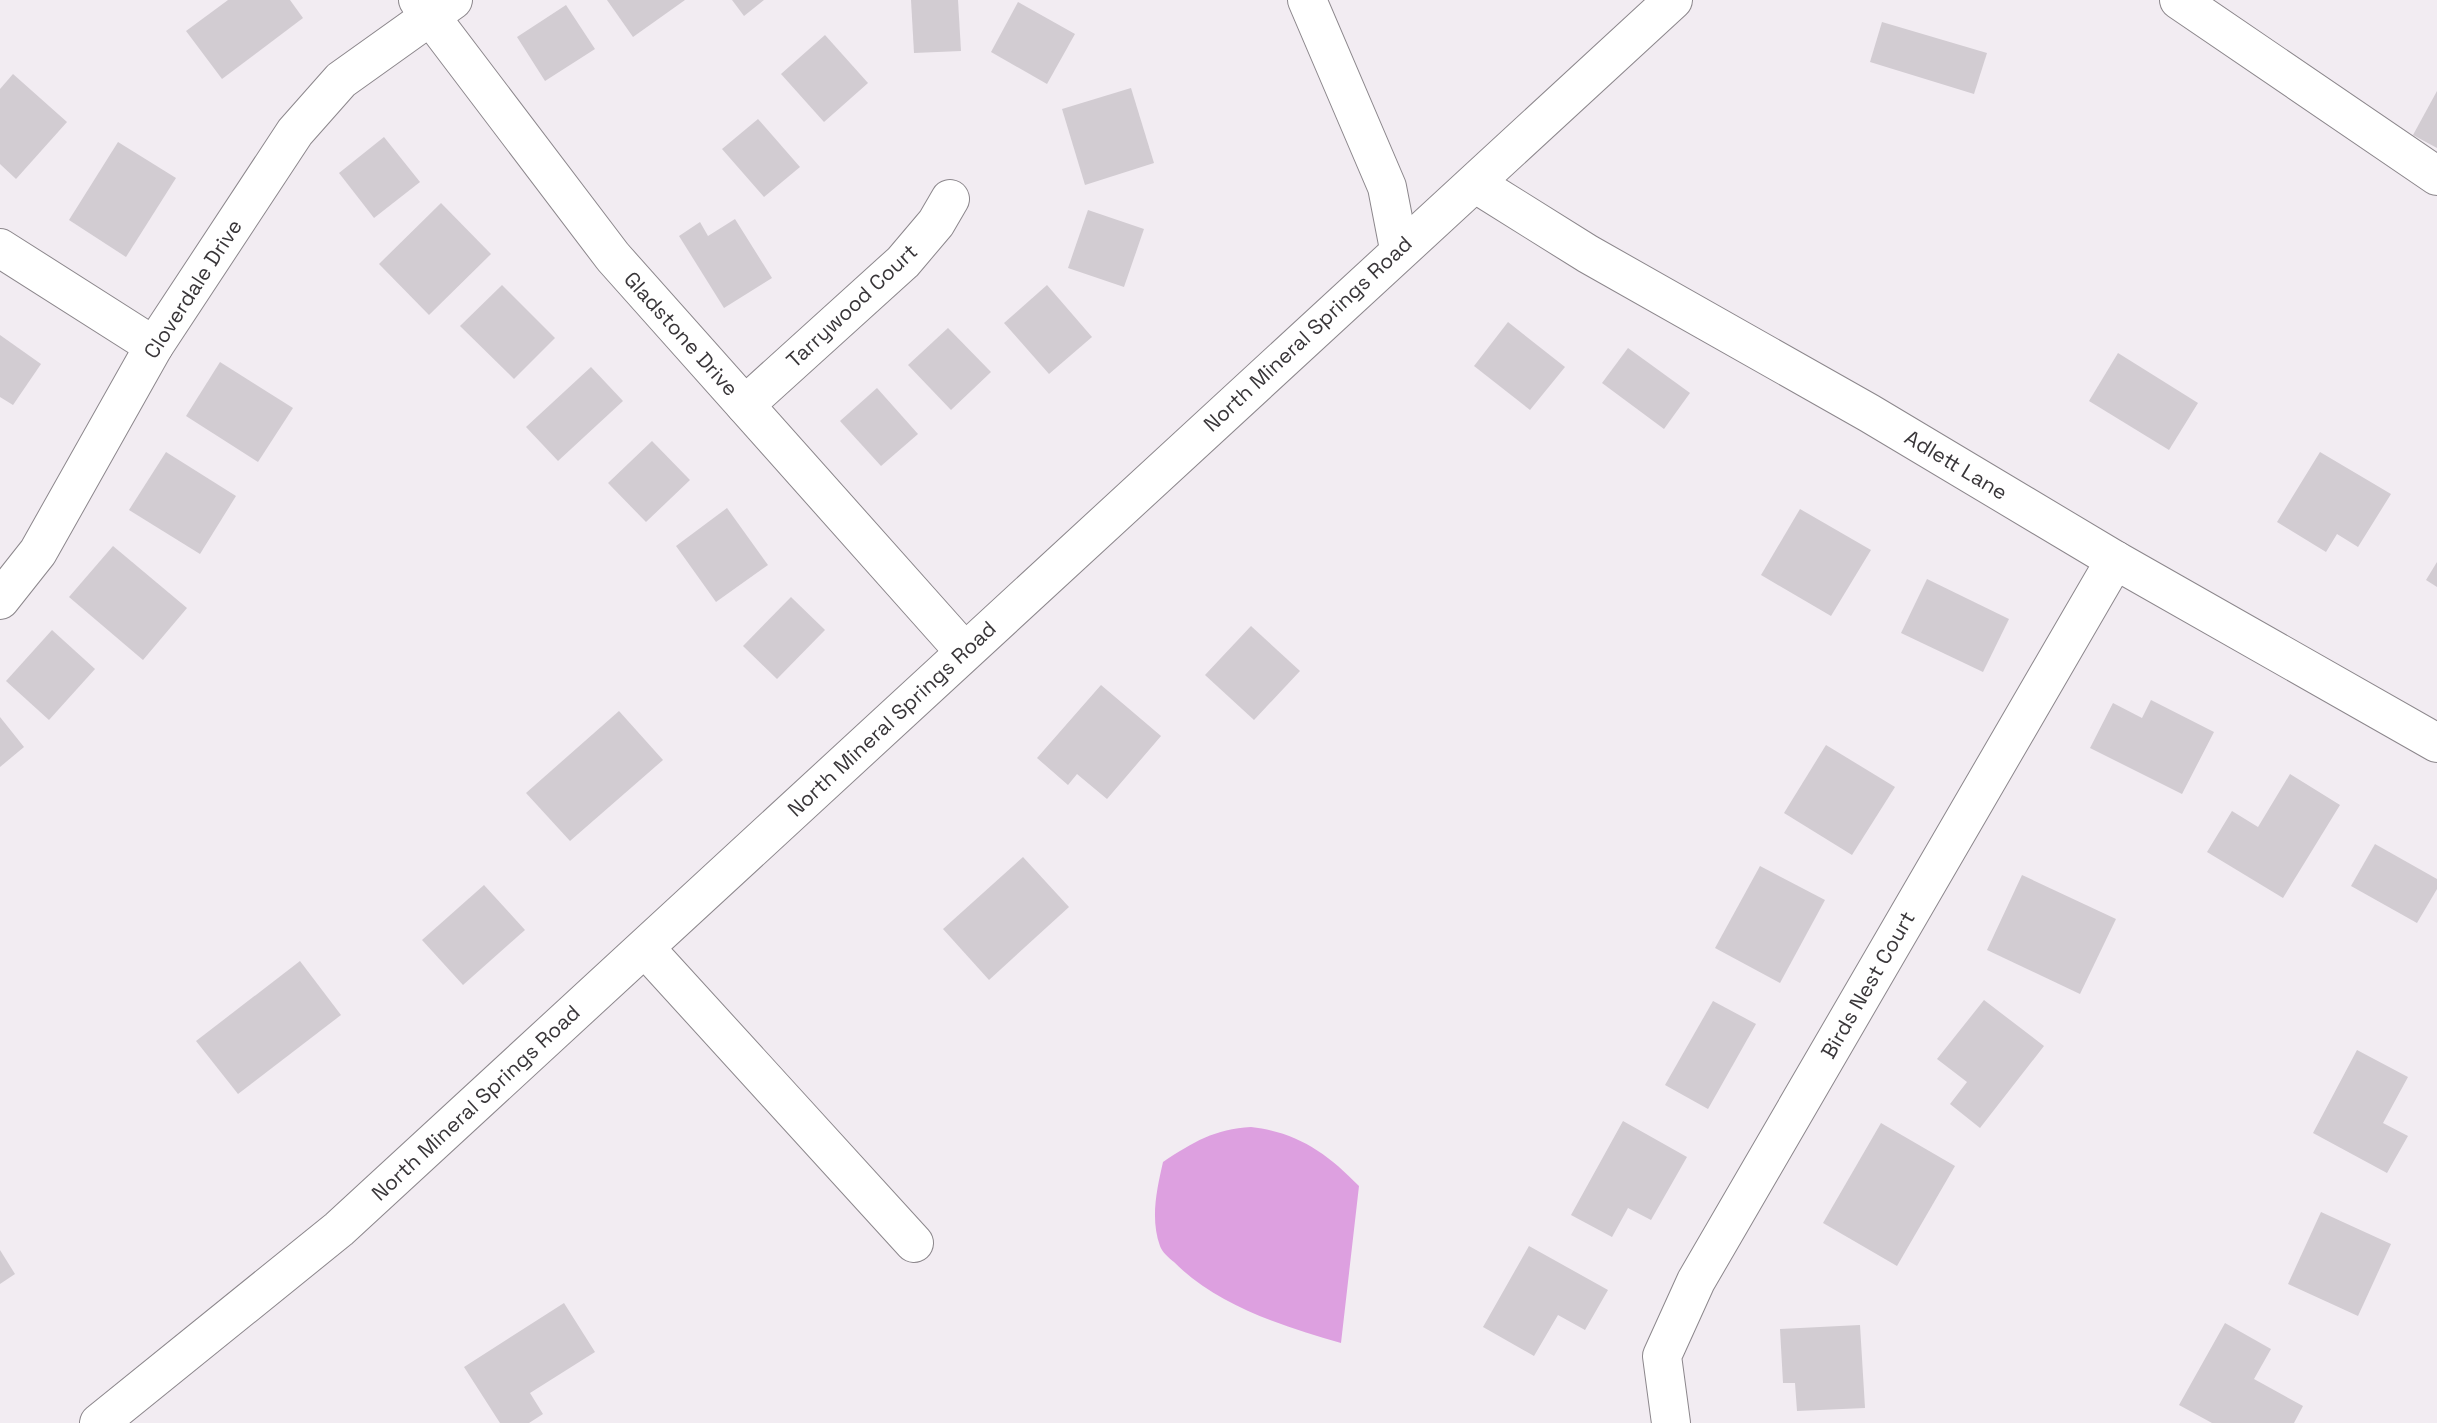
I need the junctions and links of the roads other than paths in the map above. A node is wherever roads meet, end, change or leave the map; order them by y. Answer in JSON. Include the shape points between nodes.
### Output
{"nodes":[{"id":1,"x":1307,"y":0,"type":"edge"},
{"id":2,"x":1673,"y":0,"type":"edge"},
{"id":3,"x":2179,"y":0,"type":"edge"},
{"id":4,"x":434,"y":6,"type":"edge"},
{"id":5,"x":2437,"y":176,"type":"edge"},
{"id":6,"x":1476,"y":184,"type":"junction"},
{"id":7,"x":950,"y":199,"type":"dead end"},
{"id":8,"x":0,"y":248,"type":"edge"},
{"id":9,"x":1399,"y":249,"type":"junction"},
{"id":10,"x":154,"y":346,"type":"junction"},
{"id":11,"x":744,"y":405,"type":"junction"},
{"id":12,"x":2115,"y":560,"type":"junction"},
{"id":13,"x":0,"y":600,"type":"edge"},
{"id":14,"x":964,"y":651,"type":"junction"},
{"id":15,"x":2437,"y":743,"type":"edge"},
{"id":16,"x":645,"y":948,"type":"junction"},
{"id":17,"x":914,"y":1243,"type":"dead end"},
{"id":18,"x":99,"y":1423,"type":"edge"},
{"id":19,"x":1671,"y":1423,"type":"edge"}],
"edges":[{"from":1,"to":9,"type":"street","via":[[1387,187]]},
{"from":2,"to":6,"type":"street","name":"North Mineral Springs Road"},
{"from":3,"to":5,"type":"street"},
{"from":4,"to":10,"type":"street","name":"Cloverdale Drive","via":[[341,80],[295,132]]},
{"from":4,"to":11,"type":"street","name":"Gladstone Drive","via":[[613,257]]},
{"from":6,"to":9,"type":"street","name":"North Mineral Springs Road"},
{"from":6,"to":12,"type":"street","name":"Adlett Lane","via":[[1588,254],[1869,413]]},
{"from":7,"to":11,"type":"street","name":"Tarrywood Court","via":[[902,262]]},
{"from":8,"to":10,"type":"street"},
{"from":9,"to":14,"type":"street","name":"North Mineral Springs Road"},
{"from":10,"to":13,"type":"street","name":"Cloverdale Drive","via":[[38,552]]},
{"from":11,"to":14,"type":"street","name":"Gladstone Drive"},
{"from":12,"to":15,"type":"street","name":"Adlett Lane"},
{"from":12,"to":19,"type":"street","name":"Birds Nest Court","via":[[1696,1281],[1661,1356]]},
{"from":14,"to":16,"type":"street","name":"North Mineral Springs Road"},
{"from":16,"to":17,"type":"street"},
{"from":16,"to":18,"type":"street","name":"North Mineral Springs Road","via":[[340,1229]]}]}
